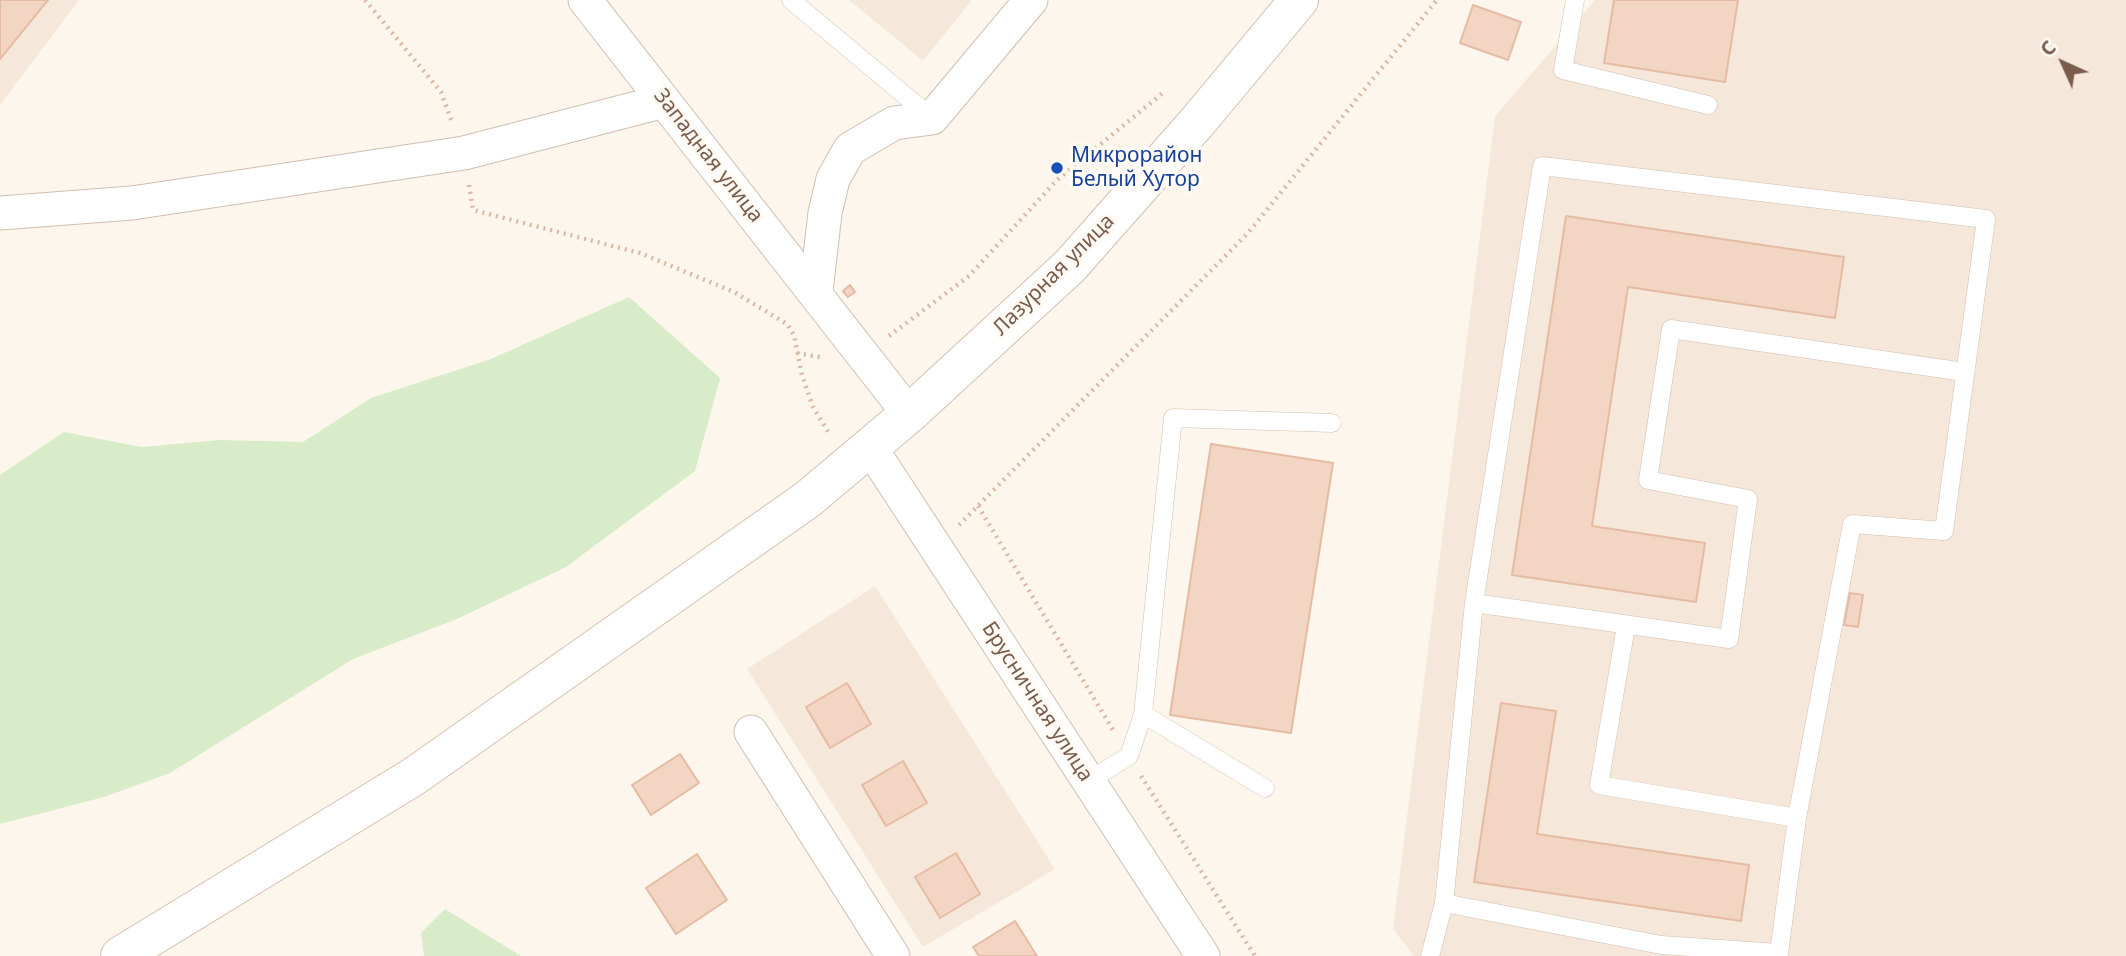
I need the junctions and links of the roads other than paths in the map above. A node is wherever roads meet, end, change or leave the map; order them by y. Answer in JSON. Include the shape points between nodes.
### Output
{"nodes":[{"id":1,"x":585,"y":0,"type":"edge"},
{"id":2,"x":791,"y":0,"type":"edge"},
{"id":3,"x":1031,"y":0,"type":"edge"},
{"id":4,"x":1299,"y":0,"type":"edge"},
{"id":5,"x":1575,"y":0,"type":"edge"},
{"id":6,"x":664,"y":101,"type":"junction"},
{"id":7,"x":1708,"y":105,"type":"dead end"},
{"id":8,"x":932,"y":118,"type":"junction"},
{"id":9,"x":0,"y":213,"type":"edge"},
{"id":10,"x":823,"y":301,"type":"junction"},
{"id":11,"x":1964,"y":372,"type":"junction"},
{"id":12,"x":909,"y":414,"type":"junction"},
{"id":13,"x":1332,"y":423,"type":"dead end"},
{"id":14,"x":859,"y":456,"type":"junction"},
{"id":15,"x":1474,"y":603,"type":"junction"},
{"id":16,"x":1626,"y":626,"type":"junction"},
{"id":17,"x":1143,"y":714,"type":"junction"},
{"id":18,"x":751,"y":732,"type":"dead end"},
{"id":19,"x":1088,"y":781,"type":"junction"},
{"id":20,"x":1265,"y":788,"type":"dead end"},
{"id":21,"x":1797,"y":818,"type":"junction"},
{"id":22,"x":1444,"y":903,"type":"junction"},
{"id":23,"x":1656,"y":950,"type":"edge"},
{"id":24,"x":120,"y":956,"type":"edge"},
{"id":25,"x":893,"y":956,"type":"edge"},
{"id":26,"x":1203,"y":956,"type":"edge"},
{"id":27,"x":1430,"y":956,"type":"edge"}],
"edges":[{"from":1,"to":6,"type":"street","name":"Западная улица"},
{"from":2,"to":8,"type":"lane"},
{"from":3,"to":8,"type":"street"},
{"from":4,"to":12,"type":"street","name":"Лазурная улица","via":[[1070,266]]},
{"from":5,"to":7,"type":"lane","via":[[1563,70]]},
{"from":6,"to":9,"type":"street","via":[[464,153],[132,202]]},
{"from":6,"to":10,"type":"street","name":"Западная улица"},
{"from":8,"to":10,"type":"street","via":[[894,123],[850,149],[833,179],[825,213]]},
{"from":10,"to":12,"type":"street","name":"Западная улица"},
{"from":11,"to":15,"type":"lane","via":[[1986,219],[1542,166]]},
{"from":11,"to":16,"type":"lane","via":[[1671,329],[1648,480],[1748,499],[1729,639]]},
{"from":11,"to":21,"type":"lane","via":[[1944,531],[1852,524]]},
{"from":12,"to":14,"type":"street","name":"Лазурная улица"},
{"from":13,"to":17,"type":"lane","via":[[1173,418]]},
{"from":14,"to":19,"type":"street","name":"Брусничная улица","via":[[936,548]]},
{"from":14,"to":24,"type":"street","name":"Лазурная улица","via":[[797,507],[413,777]]},
{"from":15,"to":16,"type":"lane"},
{"from":15,"to":22,"type":"lane"},
{"from":16,"to":21,"type":"lane","via":[[1599,785]]},
{"from":17,"to":19,"type":"lane","via":[[1129,756]]},
{"from":17,"to":20,"type":"lane"},
{"from":18,"to":25,"type":"street"},
{"from":19,"to":26,"type":"street","name":"Брусничная улица"},
{"from":21,"to":23,"type":"lane","via":[[1779,953]]},
{"from":22,"to":23,"type":"lane"},
{"from":22,"to":27,"type":"lane"}]}
